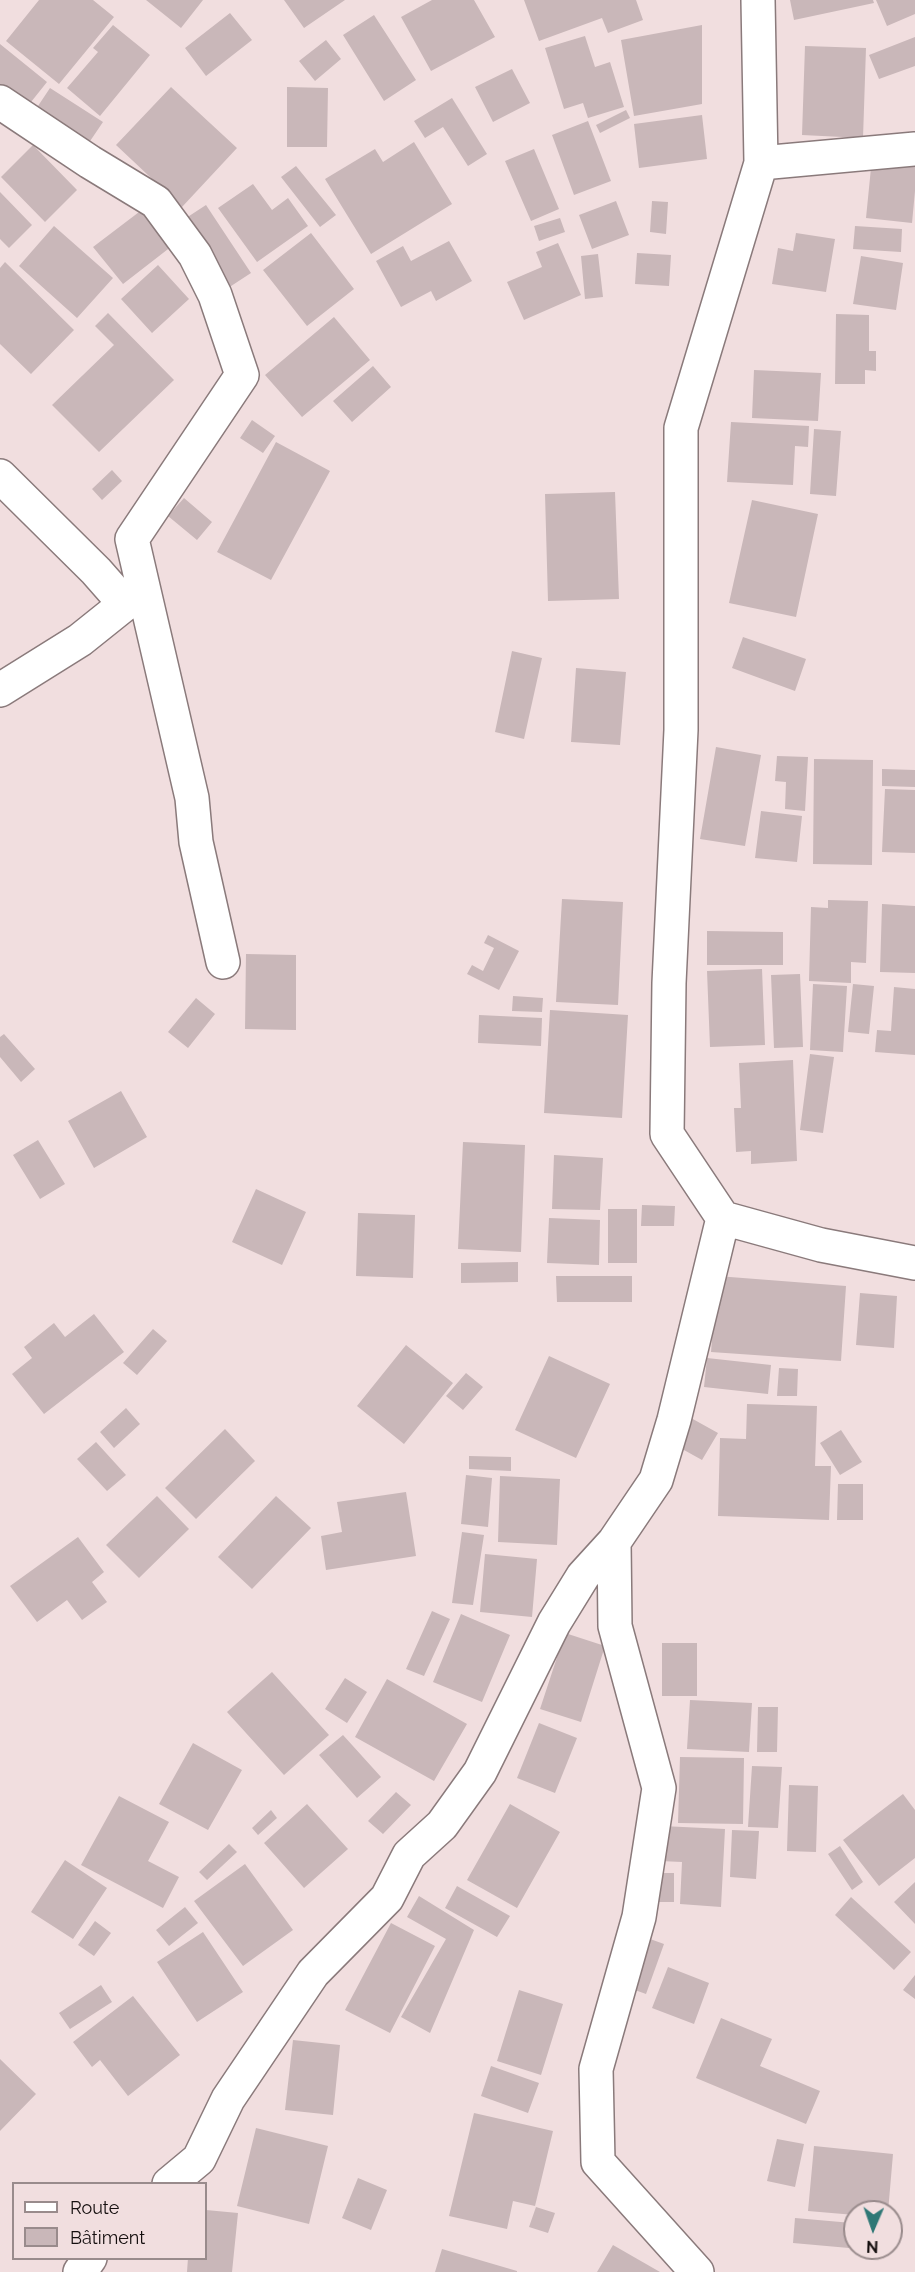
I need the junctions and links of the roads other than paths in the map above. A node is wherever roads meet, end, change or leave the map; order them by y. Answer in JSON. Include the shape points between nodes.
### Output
{"nodes":[{"id":1,"x":758,"y":0,"type":"edge"},
{"id":2,"x":0,"y":102,"type":"edge"},
{"id":3,"x":915,"y":149,"type":"edge"},
{"id":4,"x":761,"y":163,"type":"junction"},
{"id":5,"x":0,"y":476,"type":"edge"},
{"id":6,"x":132,"y":539,"type":"junction"},
{"id":7,"x":125,"y":604,"type":"junction"},
{"id":8,"x":0,"y":690,"type":"edge"},
{"id":9,"x":223,"y":962,"type":"dead end"},
{"id":10,"x":723,"y":1218,"type":"junction"},
{"id":11,"x":915,"y":1263,"type":"edge"},
{"id":12,"x":614,"y":1542,"type":"junction"},
{"id":13,"x":171,"y":2182,"type":"edge"},
{"id":14,"x":89,"y":2260,"type":"edge"},
{"id":15,"x":80,"y":2272,"type":"edge"},
{"id":16,"x":697,"y":2272,"type":"edge"}],
"edges":[{"from":1,"to":4,"type":"street"},
{"from":2,"to":6,"type":"street","via":[[156,202],[195,255],[215,295],[243,375]]},
{"from":3,"to":4,"type":"street"},
{"from":4,"to":10,"type":"street","via":[[681,428],[681,730],[669,983],[667,1134]]},
{"from":5,"to":7,"type":"street"},
{"from":6,"to":7,"type":"street"},
{"from":6,"to":9,"type":"street","via":[[192,798],[196,843]]},
{"from":7,"to":8,"type":"street","via":[[80,640]]},
{"from":10,"to":11,"type":"street","via":[[821,1245]]},
{"from":10,"to":12,"type":"street","via":[[656,1480]]},
{"from":12,"to":13,"type":"street","via":[[583,1576],[554,1623],[480,1772],[442,1825],[409,1855],[387,1898],[314,1973],[228,2099],[199,2159]]},
{"from":12,"to":16,"type":"street","via":[[615,1626],[658,1788],[639,1917],[596,2069],[598,2162]]},
{"from":14,"to":15,"type":"street"}]}
